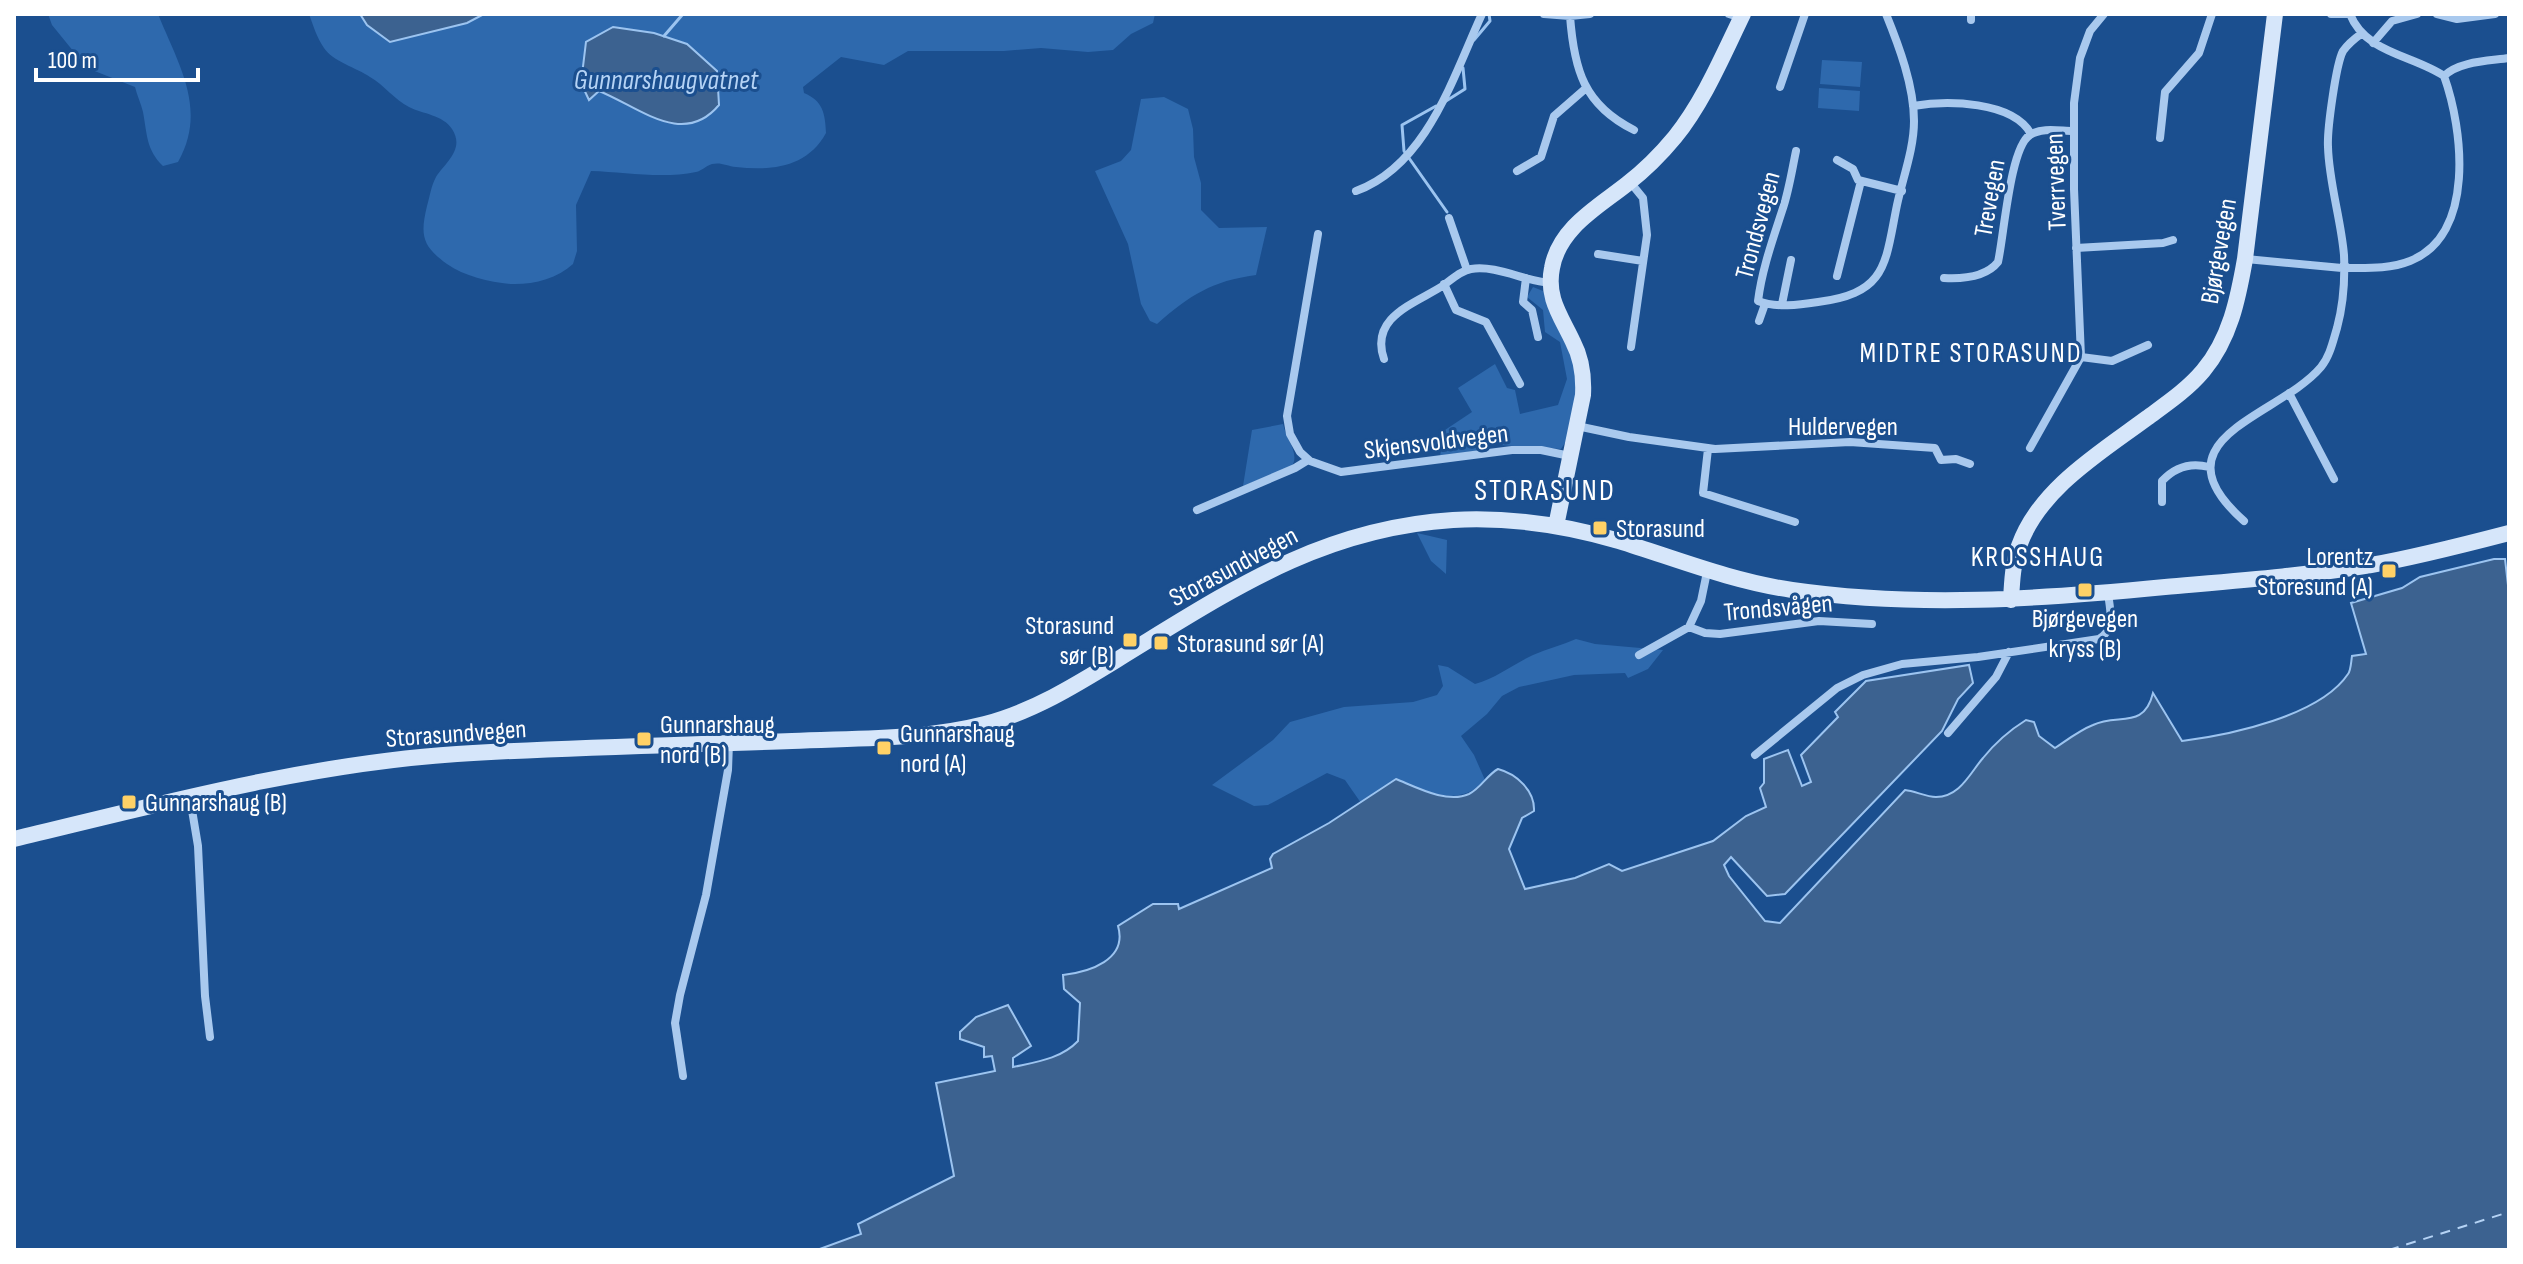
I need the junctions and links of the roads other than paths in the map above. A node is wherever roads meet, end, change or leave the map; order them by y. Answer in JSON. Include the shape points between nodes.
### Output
{"nodes":[{"id":1,"x":1482,"y":14,"type":"edge"},
{"id":2,"x":1544,"y":14,"type":"edge"},
{"id":3,"x":1590,"y":14,"type":"edge"},
{"id":4,"x":1805,"y":14,"type":"edge"},
{"id":5,"x":1886,"y":14,"type":"edge"},
{"id":6,"x":2104,"y":14,"type":"edge"},
{"id":7,"x":2212,"y":14,"type":"edge"},
{"id":8,"x":2275,"y":14,"type":"edge"},
{"id":9,"x":2331,"y":14,"type":"edge"},
{"id":10,"x":2349,"y":14,"type":"edge"},
{"id":11,"x":2417,"y":14,"type":"edge"},
{"id":12,"x":2437,"y":14,"type":"edge"},
{"id":13,"x":2495,"y":14,"type":"edge"},
{"id":14,"x":1737,"y":15,"type":"edge"},
{"id":15,"x":1570,"y":16,"type":"junction"},
{"id":16,"x":2093,"y":19,"type":"edge"},
{"id":17,"x":2361,"y":34,"type":"junction"},
{"id":18,"x":2373,"y":43,"type":"junction"},
{"id":19,"x":2509,"y":58,"type":"edge"},
{"id":20,"x":2444,"y":76,"type":"junction"},
{"id":21,"x":1780,"y":87,"type":"dead end"},
{"id":22,"x":1585,"y":89,"type":"junction"},
{"id":23,"x":1913,"y":106,"type":"junction"},
{"id":24,"x":1634,"y":130,"type":"dead end"},
{"id":25,"x":2073,"y":131,"type":"junction"},
{"id":26,"x":2031,"y":134,"type":"junction"},
{"id":27,"x":2160,"y":138,"type":"dead end"},
{"id":28,"x":1796,"y":151,"type":"dead end"},
{"id":29,"x":1837,"y":160,"type":"dead end"},
{"id":30,"x":1517,"y":171,"type":"dead end"},
{"id":31,"x":1861,"y":181,"type":"junction"},
{"id":32,"x":1630,"y":182,"type":"junction"},
{"id":33,"x":1356,"y":191,"type":"dead end"},
{"id":34,"x":1902,"y":191,"type":"junction"},
{"id":35,"x":1449,"y":218,"type":"dead end"},
{"id":36,"x":1318,"y":234,"type":"dead end"},
{"id":37,"x":2173,"y":240,"type":"dead end"},
{"id":38,"x":2076,"y":248,"type":"junction"},
{"id":39,"x":1598,"y":254,"type":"dead end"},
{"id":40,"x":2245,"y":259,"type":"junction"},
{"id":41,"x":1791,"y":260,"type":"dead end"},
{"id":42,"x":1643,"y":261,"type":"junction"},
{"id":43,"x":2344,"y":265,"type":"junction"},
{"id":44,"x":1467,"y":270,"type":"junction"},
{"id":45,"x":1837,"y":276,"type":"dead end"},
{"id":46,"x":1526,"y":278,"type":"junction"},
{"id":47,"x":1944,"y":278,"type":"dead end"},
{"id":48,"x":1550,"y":283,"type":"junction"},
{"id":49,"x":1444,"y":284,"type":"junction"},
{"id":50,"x":1765,"y":304,"type":"junction"},
{"id":51,"x":1782,"y":304,"type":"junction"},
{"id":52,"x":1759,"y":321,"type":"dead end"},
{"id":53,"x":1538,"y":337,"type":"dead end"},
{"id":54,"x":2148,"y":345,"type":"dead end"},
{"id":55,"x":1631,"y":347,"type":"dead end"},
{"id":56,"x":2081,"y":357,"type":"junction"},
{"id":57,"x":1384,"y":359,"type":"dead end"},
{"id":58,"x":1520,"y":384,"type":"dead end"},
{"id":59,"x":2289,"y":393,"type":"junction"},
{"id":60,"x":1577,"y":426,"type":"junction"},
{"id":61,"x":2030,"y":448,"type":"dead end"},
{"id":62,"x":1708,"y":449,"type":"junction"},
{"id":63,"x":1570,"y":456,"type":"junction"},
{"id":64,"x":1308,"y":460,"type":"junction"},
{"id":65,"x":1970,"y":464,"type":"dead end"},
{"id":66,"x":2209,"y":467,"type":"junction"},
{"id":67,"x":2334,"y":479,"type":"dead end"},
{"id":68,"x":2162,"y":502,"type":"dead end"},
{"id":69,"x":1197,"y":510,"type":"dead end"},
{"id":70,"x":2244,"y":521,"type":"dead end"},
{"id":71,"x":1795,"y":522,"type":"dead end"},
{"id":72,"x":1556,"y":526,"type":"junction"},
{"id":73,"x":2509,"y":533,"type":"edge"},
{"id":74,"x":1707,"y":572,"type":"junction"},
{"id":75,"x":2108,"y":593,"type":"junction"},
{"id":76,"x":2011,"y":600,"type":"junction"},
{"id":77,"x":1872,"y":624,"type":"dead end"},
{"id":78,"x":1689,"y":627,"type":"junction"},
{"id":79,"x":2009,"y":652,"type":"junction"},
{"id":80,"x":1639,"y":655,"type":"dead end"},
{"id":81,"x":1948,"y":733,"type":"dead end"},
{"id":82,"x":729,"y":743,"type":"junction"},
{"id":83,"x":1755,"y":755,"type":"dead end"},
{"id":84,"x":190,"y":798,"type":"junction"},
{"id":85,"x":14,"y":839,"type":"edge"},
{"id":86,"x":210,"y":1037,"type":"dead end"},
{"id":87,"x":683,"y":1076,"type":"dead end"}],
"edges":[{"from":1,"to":33,"type":"street","via":[[1416,146],[1382,179]]},
{"from":2,"to":15,"type":"street"},
{"from":3,"to":15,"type":"street"},
{"from":4,"to":21,"type":"street"},
{"from":5,"to":23,"type":"street","name":"Trondsvegen"},
{"from":6,"to":16,"type":"street","name":"Tverrvegen"},
{"from":7,"to":27,"type":"street","via":[[2199,53],[2165,92]]},
{"from":8,"to":40,"type":"main road","name":"Bjørgevegen"},
{"from":9,"to":10,"type":"street"},
{"from":10,"to":17,"type":"street"},
{"from":11,"to":18,"type":"street","via":[[2392,21]]},
{"from":12,"to":13,"type":"street","via":[[2457,19]]},
{"from":14,"to":32,"type":"main road","via":[[1689,118]]},
{"from":15,"to":22,"type":"street"},
{"from":16,"to":25,"type":"street","name":"Tverrvegen","via":[[2080,58]]},
{"from":17,"to":18,"type":"street"},
{"from":17,"to":43,"type":"street","via":[[2342,54],[2328,148]]},
{"from":18,"to":20,"type":"street"},
{"from":19,"to":20,"type":"street","via":[[2470,64]]},
{"from":20,"to":43,"type":"street","via":[[2451,96],[2459,188],[2455,207],[2432,246],[2410,261],[2387,267]]},
{"from":22,"to":24,"type":"street","via":[[1615,120]]},
{"from":22,"to":30,"type":"street","via":[[1554,116],[1541,157]]},
{"from":23,"to":26,"type":"street","name":"Trevegen","via":[[1988,107],[2018,118]]},
{"from":23,"to":34,"type":"street","name":"Trondsvegen","via":[[1913,138]]},
{"from":25,"to":26,"type":"street","name":"Trevegen"},
{"from":25,"to":38,"type":"street","name":"Tverrvegen"},
{"from":26,"to":47,"type":"street","name":"Trevegen","via":[[2016,157],[1998,262],[1962,279]]},
{"from":28,"to":50,"type":"street","name":"Trondsvegen","via":[[1759,288],[1758,301]]},
{"from":29,"to":31,"type":"street"},
{"from":31,"to":34,"type":"street"},
{"from":31,"to":45,"type":"street"},
{"from":32,"to":42,"type":"street","via":[[1643,198],[1647,215]]},
{"from":32,"to":48,"type":"main road","via":[[1565,237]]},
{"from":34,"to":51,"type":"street","name":"Trondsvegen","via":[[1887,258],[1867,287],[1831,301]]},
{"from":35,"to":44,"type":"street"},
{"from":36,"to":64,"type":"street","via":[[1287,416],[1294,445]]},
{"from":37,"to":38,"type":"street"},
{"from":38,"to":56,"type":"street","name":"Tverrvegen"},
{"from":39,"to":42,"type":"street"},
{"from":40,"to":43,"type":"street"},
{"from":40,"to":76,"type":"main road","name":"Bjørgevegen","via":[[2233,315],[2211,360],[2184,390],[2095,457],[2040,508],[2020,545]]},
{"from":41,"to":51,"type":"street","name":"Trondsvegen"},
{"from":42,"to":55,"type":"street"},
{"from":43,"to":59,"type":"street","via":[[2330,351],[2322,366]]},
{"from":44,"to":46,"type":"street"},
{"from":44,"to":49,"type":"street"},
{"from":46,"to":48,"type":"street"},
{"from":46,"to":53,"type":"street","via":[[1523,302],[1532,310]]},
{"from":48,"to":60,"type":"main road","via":[[1556,311],[1581,364]]},
{"from":49,"to":57,"type":"street","via":[[1388,322]]},
{"from":49,"to":58,"type":"street","via":[[1456,310],[1486,322]]},
{"from":50,"to":51,"type":"street","name":"Trondsvegen"},
{"from":50,"to":52,"type":"street","name":"Trondsvegen"},
{"from":54,"to":56,"type":"street","via":[[2112,361]]},
{"from":56,"to":61,"type":"street"},
{"from":59,"to":66,"type":"street","via":[[2239,424],[2215,451]]},
{"from":59,"to":67,"type":"street"},
{"from":60,"to":62,"type":"street","name":"Huldervegen"},
{"from":60,"to":63,"type":"main road"},
{"from":62,"to":65,"type":"street","name":"Huldervegen","via":[[1878,443],[1935,448],[1941,460]]},
{"from":62,"to":71,"type":"street","via":[[1703,493]]},
{"from":63,"to":64,"type":"street","name":"Skjensvoldvegen","via":[[1512,450],[1341,472]]},
{"from":63,"to":72,"type":"main road"},
{"from":64,"to":69,"type":"street"},
{"from":66,"to":68,"type":"street","via":[[2195,464],[2169,474],[2162,481]]},
{"from":66,"to":70,"type":"street","via":[[2219,494]]},
{"from":72,"to":74,"type":"main road","name":"Storasundvegen"},
{"from":72,"to":82,"type":"main road","name":"Storasundvegen","via":[[1447,520],[1322,547],[1237,586],[1045,701],[987,724],[908,736]]},
{"from":73,"to":75,"type":"main road","name":"Storasundvegen","via":[[2367,565]]},
{"from":74,"to":76,"type":"main road","name":"Storasundvegen","via":[[1838,595]]},
{"from":74,"to":78,"type":"street","name":"Trondsvågen"},
{"from":75,"to":76,"type":"main road","name":"Storasundvegen"},
{"from":75,"to":79,"type":"street","via":[[2111,624],[2099,639]]},
{"from":77,"to":78,"type":"street","name":"Trondsvågen","via":[[1819,621],[1720,634]]},
{"from":78,"to":80,"type":"street","name":"Trondsvågen"},
{"from":79,"to":81,"type":"street","via":[[1996,677]]},
{"from":79,"to":83,"type":"street","via":[[1902,664],[1852,679]]},
{"from":82,"to":84,"type":"main road","name":"Storasundvegen","via":[[432,756],[328,769]]},
{"from":82,"to":87,"type":"street","via":[[706,895],[675,1023]]},
{"from":84,"to":85,"type":"main road","name":"Storasundvegen"},
{"from":84,"to":86,"type":"street"}]}
